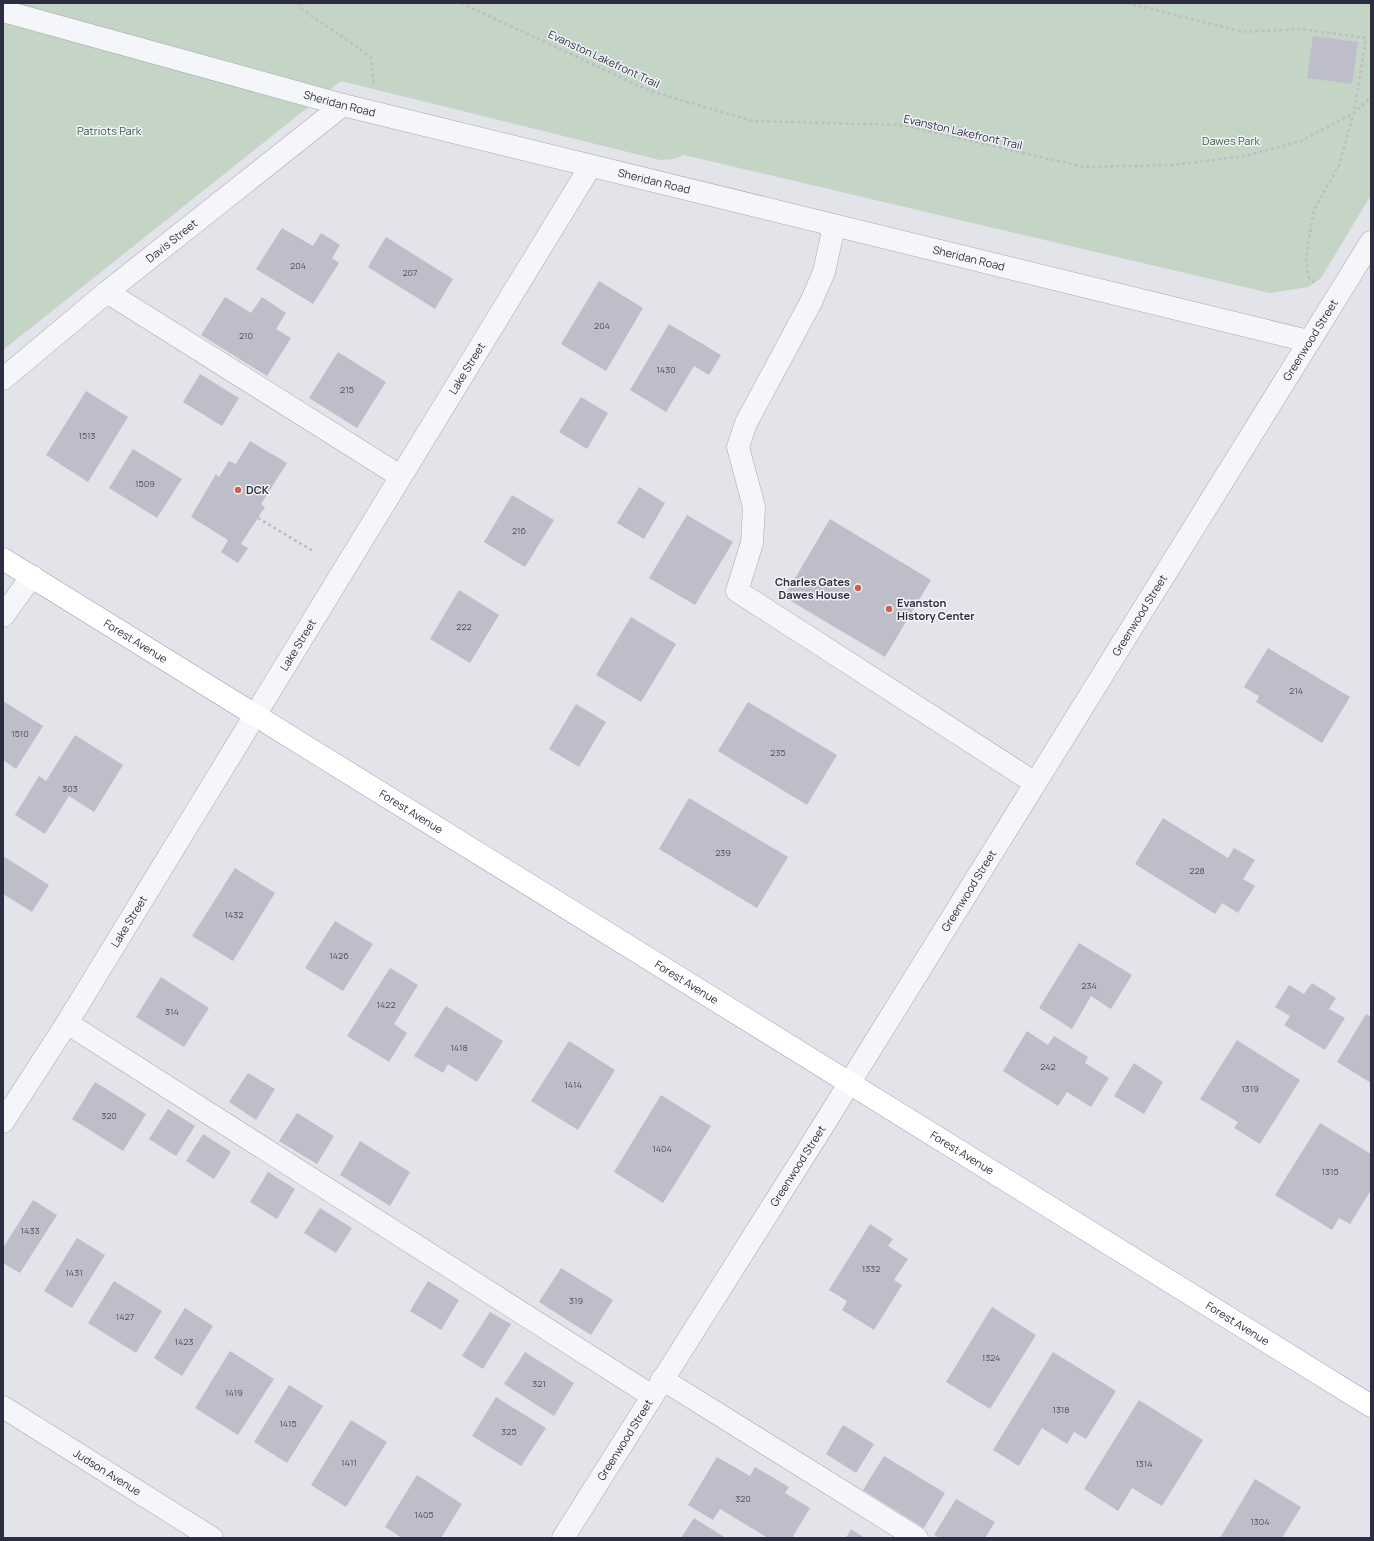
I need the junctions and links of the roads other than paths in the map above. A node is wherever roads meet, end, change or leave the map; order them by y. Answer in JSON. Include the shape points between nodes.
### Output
{"nodes":[{"id":1,"x":3,"y":11,"type":"edge"},
{"id":2,"x":343,"y":106,"type":"junction"},
{"id":3,"x":590,"y":167,"type":"junction"},
{"id":4,"x":834,"y":226,"type":"junction"},
{"id":5,"x":1371,"y":242,"type":"edge"},
{"id":6,"x":107,"y":292,"type":"junction"},
{"id":7,"x":1308,"y":341,"type":"junction"},
{"id":8,"x":3,"y":379,"type":"edge"},
{"id":9,"x":400,"y":476,"type":"junction"},
{"id":10,"x":3,"y":559,"type":"edge"},
{"id":11,"x":32,"y":576,"type":"junction"},
{"id":12,"x":3,"y":616,"type":"edge"},
{"id":13,"x":255,"y":713,"type":"junction"},
{"id":14,"x":1035,"y":783,"type":"junction"},
{"id":15,"x":67,"y":1023,"type":"junction"},
{"id":16,"x":849,"y":1084,"type":"junction"},
{"id":17,"x":3,"y":1122,"type":"edge"},
{"id":18,"x":657,"y":1388,"type":"junction"},
{"id":19,"x":1371,"y":1406,"type":"edge"},
{"id":20,"x":3,"y":1407,"type":"edge"},
{"id":21,"x":212,"y":1538,"type":"edge"},
{"id":22,"x":563,"y":1538,"type":"edge"},
{"id":23,"x":917,"y":1538,"type":"edge"}],
"edges":[{"from":1,"to":2,"type":"street","name":"Sheridan Road"},
{"from":2,"to":3,"type":"street","name":"Sheridan Road"},
{"from":2,"to":6,"type":"street","name":"Davis Street"},
{"from":3,"to":4,"type":"street","name":"Sheridan Road"},
{"from":3,"to":9,"type":"street","name":"Lake Street"},
{"from":4,"to":7,"type":"street","name":"Sheridan Road"},
{"from":4,"to":14,"type":"street","via":[[824,272],[811,302],[746,423],[738,447],[754,507],[752,543],[737,591]]},
{"from":5,"to":7,"type":"street","name":"Greenwood Street"},
{"from":6,"to":8,"type":"street","name":"Davis Street"},
{"from":6,"to":9,"type":"street"},
{"from":7,"to":14,"type":"street","name":"Greenwood Street"},
{"from":9,"to":13,"type":"street","name":"Lake Street"},
{"from":10,"to":11,"type":"main road","name":"Forest Avenue"},
{"from":11,"to":12,"type":"street"},
{"from":11,"to":13,"type":"main road","name":"Forest Avenue"},
{"from":13,"to":15,"type":"street","name":"Lake Street"},
{"from":13,"to":16,"type":"main road","name":"Forest Avenue"},
{"from":14,"to":16,"type":"street","name":"Greenwood Street"},
{"from":15,"to":17,"type":"street","name":"Lake Street"},
{"from":15,"to":18,"type":"street"},
{"from":16,"to":18,"type":"street","name":"Greenwood Street"},
{"from":16,"to":19,"type":"main road","name":"Forest Avenue"},
{"from":18,"to":22,"type":"street","name":"Greenwood Street"},
{"from":18,"to":23,"type":"street"},
{"from":20,"to":21,"type":"street","name":"Judson Avenue"}]}
